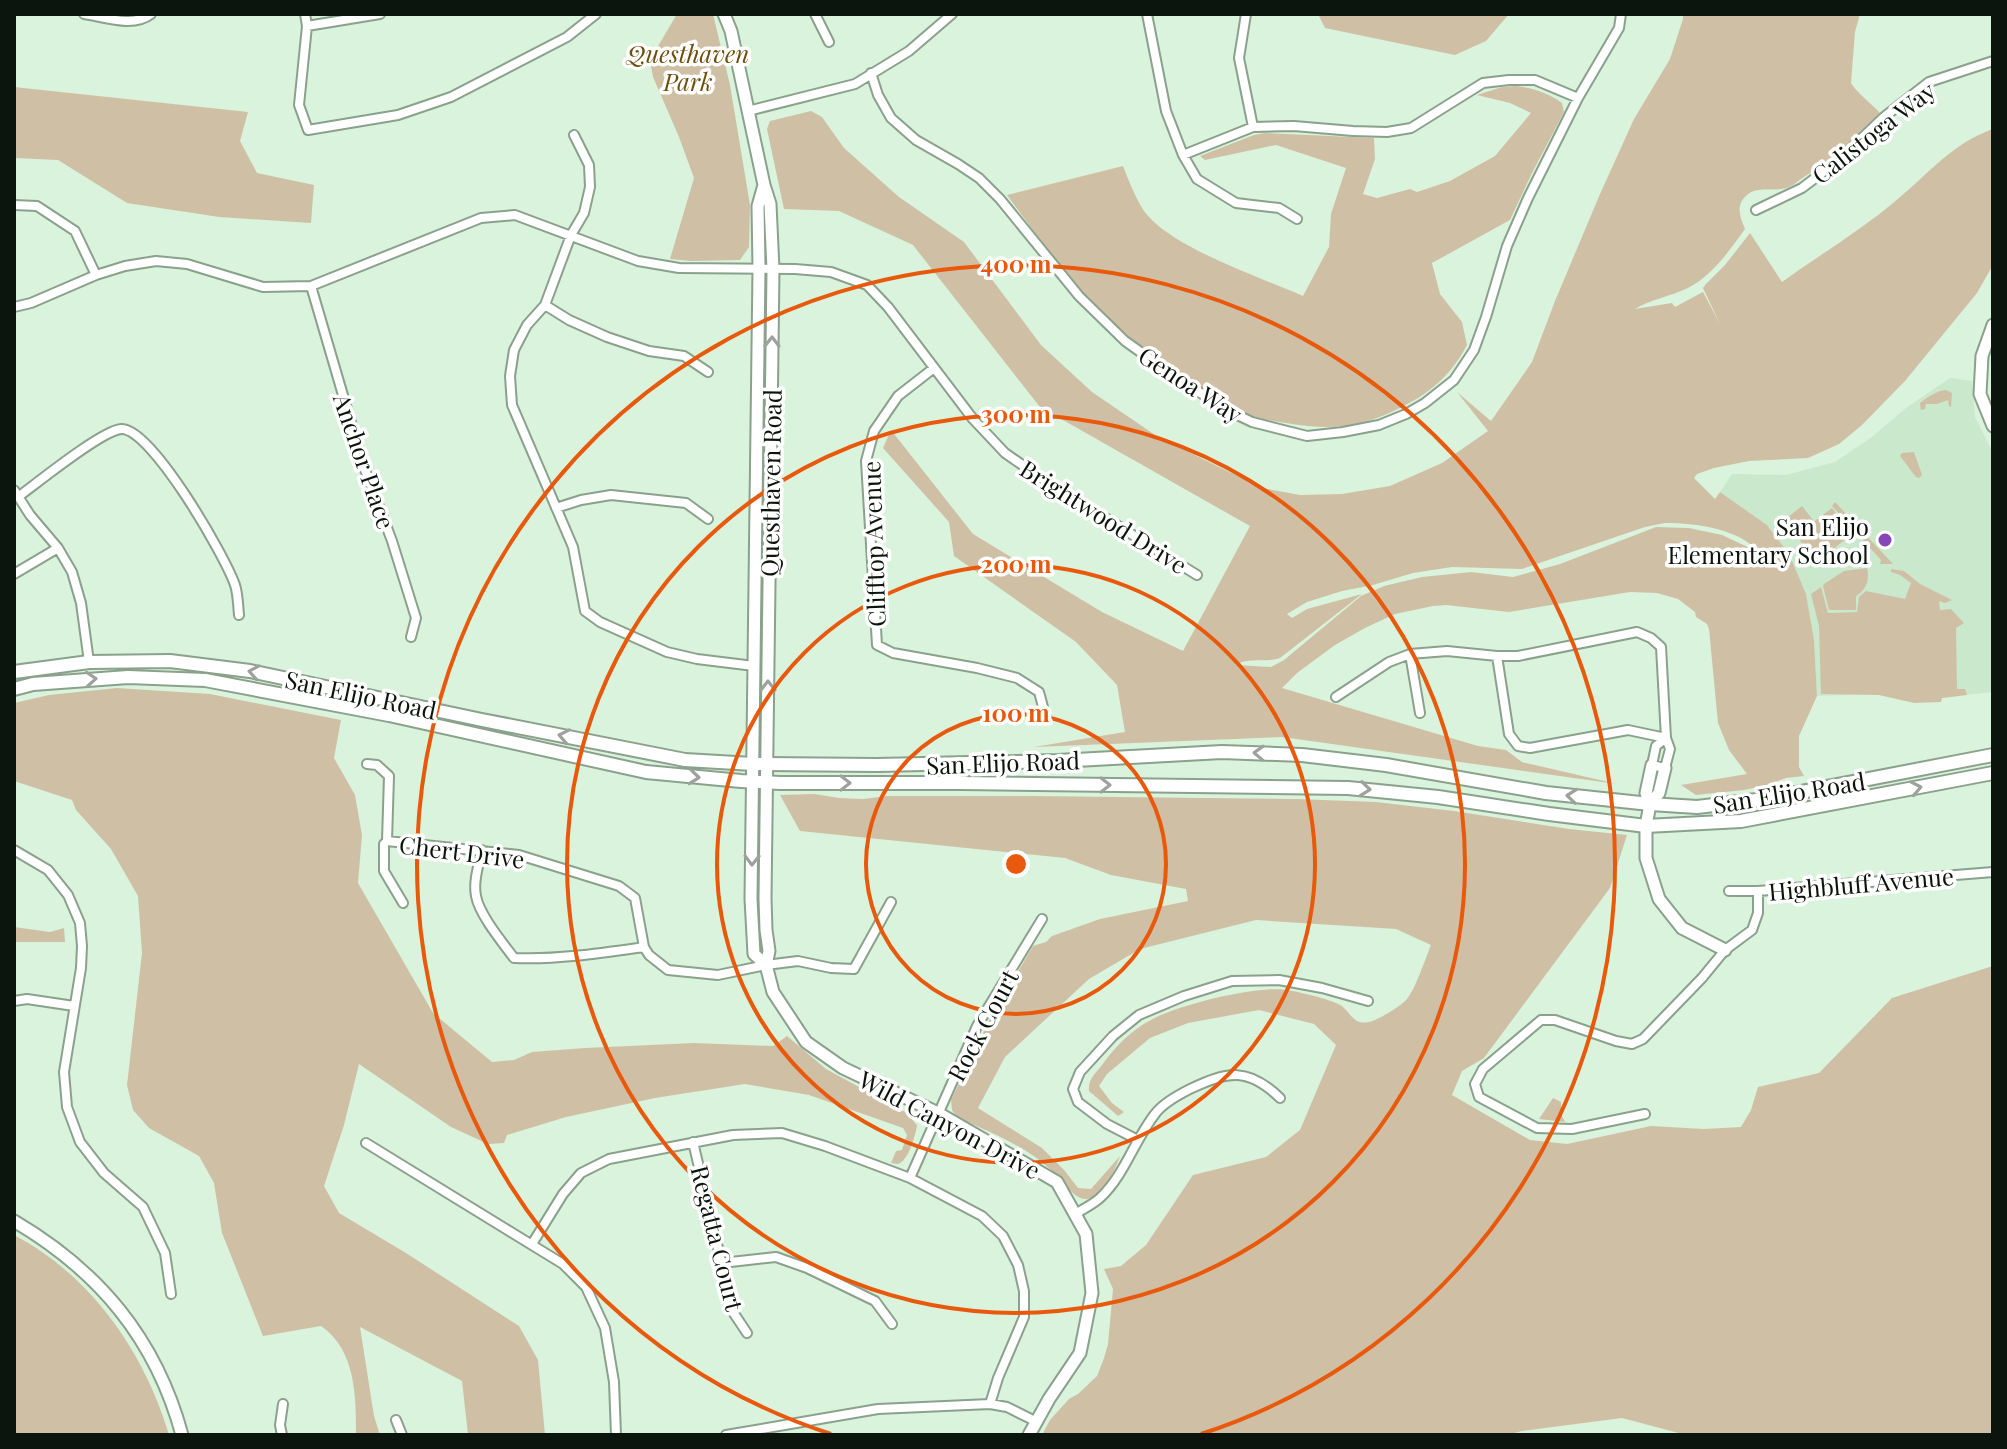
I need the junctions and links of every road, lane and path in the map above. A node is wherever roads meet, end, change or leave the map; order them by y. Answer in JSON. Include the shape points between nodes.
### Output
{"nodes":[{"id":1,"x":84,"y":14,"type":"edge"},
{"id":2,"x":305,"y":14,"type":"edge"},
{"id":3,"x":380,"y":14,"type":"edge"},
{"id":4,"x":596,"y":14,"type":"edge"},
{"id":5,"x":724,"y":14,"type":"edge"},
{"id":6,"x":815,"y":14,"type":"edge"},
{"id":7,"x":952,"y":14,"type":"edge"},
{"id":8,"x":1147,"y":14,"type":"edge"},
{"id":9,"x":1246,"y":14,"type":"edge"},
{"id":10,"x":1621,"y":14,"type":"edge"},
{"id":11,"x":148,"y":17,"type":"edge"},
{"id":12,"x":307,"y":26,"type":"junction"},
{"id":13,"x":829,"y":42,"type":"dead end"},
{"id":14,"x":1993,"y":61,"type":"edge"},
{"id":15,"x":871,"y":73,"type":"junction"},
{"id":16,"x":1578,"y":98,"type":"junction"},
{"id":17,"x":748,"y":111,"type":"junction"},
{"id":18,"x":1253,"y":127,"type":"junction"},
{"id":19,"x":574,"y":135,"type":"dead end"},
{"id":20,"x":1183,"y":155,"type":"junction"},
{"id":21,"x":764,"y":185,"type":"junction"},
{"id":22,"x":14,"y":205,"type":"edge"},
{"id":23,"x":1756,"y":210,"type":"dead end"},
{"id":24,"x":1297,"y":219,"type":"dead end"},
{"id":25,"x":571,"y":235,"type":"junction"},
{"id":26,"x":759,"y":269,"type":"junction"},
{"id":27,"x":773,"y":269,"type":"junction"},
{"id":28,"x":96,"y":275,"type":"junction"},
{"id":29,"x":311,"y":286,"type":"junction"},
{"id":30,"x":545,"y":305,"type":"junction"},
{"id":31,"x":14,"y":307,"type":"edge"},
{"id":32,"x":1993,"y":325,"type":"edge"},
{"id":33,"x":934,"y":368,"type":"junction"},
{"id":34,"x":708,"y":372,"type":"dead end"},
{"id":35,"x":1993,"y":426,"type":"edge"},
{"id":36,"x":16,"y":494,"type":"edge"},
{"id":37,"x":556,"y":508,"type":"junction"},
{"id":38,"x":708,"y":519,"type":"dead end"},
{"id":39,"x":58,"y":548,"type":"junction"},
{"id":40,"x":14,"y":574,"type":"edge"},
{"id":41,"x":1197,"y":575,"type":"dead end"},
{"id":42,"x":239,"y":615,"type":"dead end"},
{"id":43,"x":411,"y":637,"type":"dead end"},
{"id":44,"x":1410,"y":654,"type":"junction"},
{"id":45,"x":1497,"y":656,"type":"junction"},
{"id":46,"x":89,"y":662,"type":"junction"},
{"id":47,"x":754,"y":666,"type":"junction"},
{"id":48,"x":14,"y":672,"type":"edge"},
{"id":49,"x":14,"y":689,"type":"edge"},
{"id":50,"x":1336,"y":697,"type":"dead end"},
{"id":51,"x":1420,"y":713,"type":"dead end"},
{"id":52,"x":1046,"y":718,"type":"dead end"},
{"id":53,"x":1666,"y":738,"type":"junction"},
{"id":54,"x":1993,"y":755,"type":"edge"},
{"id":55,"x":367,"y":764,"type":"dead end"},
{"id":56,"x":753,"y":764,"type":"junction"},
{"id":57,"x":767,"y":764,"type":"junction"},
{"id":58,"x":1652,"y":765,"type":"junction"},
{"id":59,"x":1665,"y":768,"type":"junction"},
{"id":60,"x":1993,"y":773,"type":"edge"},
{"id":61,"x":753,"y":782,"type":"junction"},
{"id":62,"x":767,"y":783,"type":"junction"},
{"id":63,"x":1650,"y":804,"type":"junction"},
{"id":64,"x":1646,"y":826,"type":"junction"},
{"id":65,"x":387,"y":841,"type":"junction"},
{"id":66,"x":14,"y":850,"type":"edge"},
{"id":67,"x":482,"y":850,"type":"junction"},
{"id":68,"x":1993,"y":872,"type":"edge"},
{"id":69,"x":1729,"y":891,"type":"dead end"},
{"id":70,"x":1758,"y":891,"type":"junction"},
{"id":71,"x":891,"y":902,"type":"dead end"},
{"id":72,"x":403,"y":903,"type":"dead end"},
{"id":73,"x":1042,"y":919,"type":"dead end"},
{"id":74,"x":644,"y":947,"type":"junction"},
{"id":75,"x":1725,"y":950,"type":"junction"},
{"id":76,"x":766,"y":965,"type":"junction"},
{"id":77,"x":14,"y":1001,"type":"edge"},
{"id":78,"x":1368,"y":1001,"type":"dead end"},
{"id":79,"x":74,"y":1006,"type":"junction"},
{"id":80,"x":1280,"y":1098,"type":"dead end"},
{"id":81,"x":938,"y":1113,"type":"junction"},
{"id":82,"x":1645,"y":1114,"type":"dead end"},
{"id":83,"x":1138,"y":1140,"type":"junction"},
{"id":84,"x":693,"y":1142,"type":"junction"},
{"id":85,"x":366,"y":1143,"type":"dead end"},
{"id":86,"x":910,"y":1178,"type":"junction"},
{"id":87,"x":1075,"y":1214,"type":"junction"},
{"id":88,"x":14,"y":1221,"type":"edge"},
{"id":89,"x":532,"y":1244,"type":"junction"},
{"id":90,"x":722,"y":1263,"type":"junction"},
{"id":91,"x":171,"y":1294,"type":"dead end"},
{"id":92,"x":892,"y":1324,"type":"dead end"},
{"id":93,"x":747,"y":1333,"type":"dead end"},
{"id":94,"x":283,"y":1404,"type":"dead end"},
{"id":95,"x":990,"y":1404,"type":"junction"},
{"id":96,"x":396,"y":1420,"type":"dead end"},
{"id":97,"x":1037,"y":1422,"type":"junction"},
{"id":98,"x":182,"y":1435,"type":"edge"},
{"id":99,"x":282,"y":1435,"type":"edge"},
{"id":100,"x":402,"y":1435,"type":"edge"},
{"id":101,"x":616,"y":1435,"type":"edge"},
{"id":102,"x":726,"y":1435,"type":"edge"},
{"id":103,"x":1029,"y":1435,"type":"edge"}],
"edges":[{"from":1,"to":11,"type":"street","via":[[131,21]]},
{"from":2,"to":12,"type":"street"},
{"from":3,"to":12,"type":"street"},
{"from":4,"to":12,"type":"street","via":[[567,37],[451,97],[398,115],[308,130],[299,105]]},
{"from":5,"to":17,"type":"street","name":"Questhaven Road"},
{"from":6,"to":13,"type":"street"},
{"from":7,"to":15,"type":"street","via":[[909,51]]},
{"from":8,"to":20,"type":"street","via":[[1166,111]]},
{"from":9,"to":18,"type":"street","via":[[1239,58]]},
{"from":10,"to":16,"type":"street","name":"Genoa Way","via":[[1619,28]]},
{"from":14,"to":23,"type":"street","name":"Calistoga Way","via":[[1929,82],[1802,188]]},
{"from":15,"to":16,"type":"street","name":"Genoa Way","via":[[891,118],[916,140],[979,178],[1079,296],[1125,341],[1229,411],[1307,436],[1379,425],[1425,403],[1454,380],[1474,350],[1507,246]]},
{"from":15,"to":17,"type":"street","via":[[855,84]]},
{"from":16,"to":18,"type":"street","via":[[1535,80],[1509,80],[1483,83],[1411,128],[1387,132]]},
{"from":17,"to":21,"type":"street","name":"Questhaven Road"},
{"from":18,"to":20,"type":"street"},
{"from":19,"to":25,"type":"street","via":[[589,165],[590,187]]},
{"from":20,"to":24,"type":"street","via":[[1197,179],[1236,203],[1279,208]]},
{"from":21,"to":26,"type":"street","name":"Questhaven Road","via":[[758,206]]},
{"from":21,"to":27,"type":"street","name":"Questhaven Road"},
{"from":22,"to":28,"type":"street","via":[[37,206],[75,231]]},
{"from":25,"to":26,"type":"street","name":"Brightwood Drive","via":[[638,261],[679,268]]},
{"from":25,"to":29,"type":"street","name":"Brightwood Drive","via":[[515,215],[481,218]]},
{"from":25,"to":30,"type":"street"},
{"from":26,"to":27,"type":"street","name":"Brightwood Drive"},
{"from":26,"to":47,"type":"street","name":"Questhaven Road"},
{"from":27,"to":33,"type":"street","name":"Brightwood Drive","via":[[831,272],[867,285]]},
{"from":57,"to":27,"type":"street","name":"Questhaven Road","one_way":true},
{"from":28,"to":29,"type":"street","via":[[156,261],[187,264],[263,287]]},
{"from":28,"to":31,"type":"street"},
{"from":29,"to":43,"type":"street","name":"Anchor Place","via":[[364,467],[416,618]]},
{"from":30,"to":34,"type":"street","via":[[607,337],[684,356]]},
{"from":30,"to":37,"type":"street","via":[[514,350],[510,376],[512,405]]},
{"from":32,"to":35,"type":"street","via":[[1982,356],[1980,394]]},
{"from":33,"to":41,"type":"street","name":"Brightwood Drive","via":[[1005,453]]},
{"from":33,"to":52,"type":"street","name":"Clifftop Avenue","via":[[898,396],[874,431],[866,461],[877,645],[893,653],[1017,678],[1039,692]]},
{"from":36,"to":39,"type":"street"},
{"from":36,"to":42,"type":"street","via":[[117,429],[129,430],[180,484],[236,586]]},
{"from":37,"to":38,"type":"street","via":[[611,495],[686,503]]},
{"from":37,"to":47,"type":"street","via":[[573,547],[585,611],[667,652]]},
{"from":39,"to":40,"type":"street"},
{"from":39,"to":46,"type":"street","via":[[81,603]]},
{"from":44,"to":45,"type":"street"},
{"from":44,"to":50,"type":"street"},
{"from":44,"to":51,"type":"street"},
{"from":45,"to":53,"type":"street","via":[[1509,734],[1518,746],[1628,730]]},
{"from":45,"to":53,"type":"street","via":[[1637,632],[1651,638],[1661,647]]},
{"from":46,"to":48,"type":"main road","name":"San Elijo Road"},
{"from":56,"to":46,"type":"main road","name":"San Elijo Road","one_way":true,"via":[[663,756],[250,671],[170,661]]},
{"from":47,"to":56,"type":"street","name":"Questhaven Road"},
{"from":49,"to":61,"type":"main road","name":"San Elijo Road","one_way":true,"via":[[128,677],[205,680],[646,772]]},
{"from":53,"to":58,"type":"street","via":[[1656,746]]},
{"from":53,"to":59,"type":"street","via":[[1670,749]]},
{"from":54,"to":63,"type":"main road","name":"San Elijo Road","via":[[1765,799],[1697,807]]},
{"from":55,"to":65,"type":"street","name":"Chert Drive","via":[[389,776]]},
{"from":56,"to":57,"type":"main road","name":"San Elijo Road"},
{"from":56,"to":61,"type":"street","name":"Questhaven Road"},
{"from":57,"to":62,"type":"street","name":"Questhaven Road"},
{"from":63,"to":57,"type":"main road","name":"San Elijo Road","one_way":true,"via":[[1302,755],[1222,752],[1058,761]]},
{"from":58,"to":59,"type":"street"},
{"from":58,"to":63,"type":"street","via":[[1646,793]]},
{"from":59,"to":63,"type":"street","via":[[1659,793]]},
{"from":64,"to":60,"type":"main road","name":"San Elijo Road","one_way":true,"via":[[1741,821]]},
{"from":61,"to":62,"type":"main road","name":"San Elijo Road"},
{"from":61,"to":76,"type":"street","name":"Wild Canyon Drive","one_way":true,"via":[[752,932],[754,954]]},
{"from":62,"to":64,"type":"main road","name":"San Elijo Road","one_way":true,"via":[[1348,788]]},
{"from":62,"to":76,"type":"street","name":"Wild Canyon Drive"},
{"from":63,"to":64,"type":"street"},
{"from":64,"to":75,"type":"street","via":[[1646,858],[1659,899],[1682,928]]},
{"from":65,"to":67,"type":"street","name":"Chert Drive"},
{"from":65,"to":72,"type":"street","name":"Chert Drive","via":[[384,871]]},
{"from":66,"to":79,"type":"street","via":[[48,870],[68,895],[80,923],[81,968]]},
{"from":67,"to":74,"type":"street","name":"Chert Drive","via":[[519,855],[619,886],[635,898]]},
{"from":67,"to":74,"type":"street","via":[[476,897],[514,958]]},
{"from":68,"to":70,"type":"street","name":"Highbluff Avenue"},
{"from":69,"to":70,"type":"street","name":"Highbluff Avenue"},
{"from":70,"to":75,"type":"street","via":[[1752,930]]},
{"from":71,"to":76,"type":"street","via":[[854,969],[798,961]]},
{"from":73,"to":81,"type":"street","name":"Rock Court","via":[[977,1026]]},
{"from":74,"to":76,"type":"street","via":[[668,970],[718,975]]},
{"from":75,"to":82,"type":"street","via":[[1643,1039],[1632,1044],[1541,1020],[1483,1069],[1475,1084],[1479,1097],[1537,1128],[1572,1129]]},
{"from":76,"to":81,"type":"street","name":"Wild Canyon Drive","via":[[773,992],[806,1042],[843,1068]]},
{"from":77,"to":79,"type":"street"},
{"from":78,"to":83,"type":"street","via":[[1279,980],[1232,981],[1139,1015],[1080,1072],[1073,1089],[1078,1102]]},
{"from":79,"to":91,"type":"street","via":[[64,1072],[67,1107],[80,1142],[104,1173],[143,1207],[165,1253]]},
{"from":80,"to":83,"type":"street","via":[[1263,1082],[1240,1075],[1216,1077],[1156,1111]]},
{"from":81,"to":86,"type":"street","name":"Rock Court"},
{"from":81,"to":87,"type":"street","name":"Wild Canyon Drive","via":[[1057,1182]]},
{"from":83,"to":87,"type":"street","via":[[1119,1177],[1099,1200]]},
{"from":84,"to":86,"type":"street","via":[[782,1133]]},
{"from":84,"to":89,"type":"street","via":[[609,1159],[581,1173]]},
{"from":84,"to":90,"type":"street","name":"Regatta Court"},
{"from":85,"to":89,"type":"street"},
{"from":86,"to":95,"type":"street","via":[[982,1216],[1003,1236],[1018,1265],[1024,1317]]},
{"from":87,"to":97,"type":"street","name":"Wild Canyon Drive","via":[[1086,1234],[1092,1293],[1080,1353]]},
{"from":88,"to":98,"type":"street","via":[[81,1268],[122,1311],[163,1380]]},
{"from":89,"to":101,"type":"street","via":[[586,1287],[605,1328]]},
{"from":90,"to":92,"type":"street","via":[[776,1257],[807,1268],[875,1301]]},
{"from":90,"to":93,"type":"street","name":"Regatta Court","via":[[733,1312]]},
{"from":94,"to":99,"type":"street"},
{"from":95,"to":97,"type":"street"},
{"from":95,"to":102,"type":"street","via":[[878,1409]]},
{"from":96,"to":100,"type":"street"},
{"from":97,"to":103,"type":"street","name":"Wild Canyon Drive"}]}
